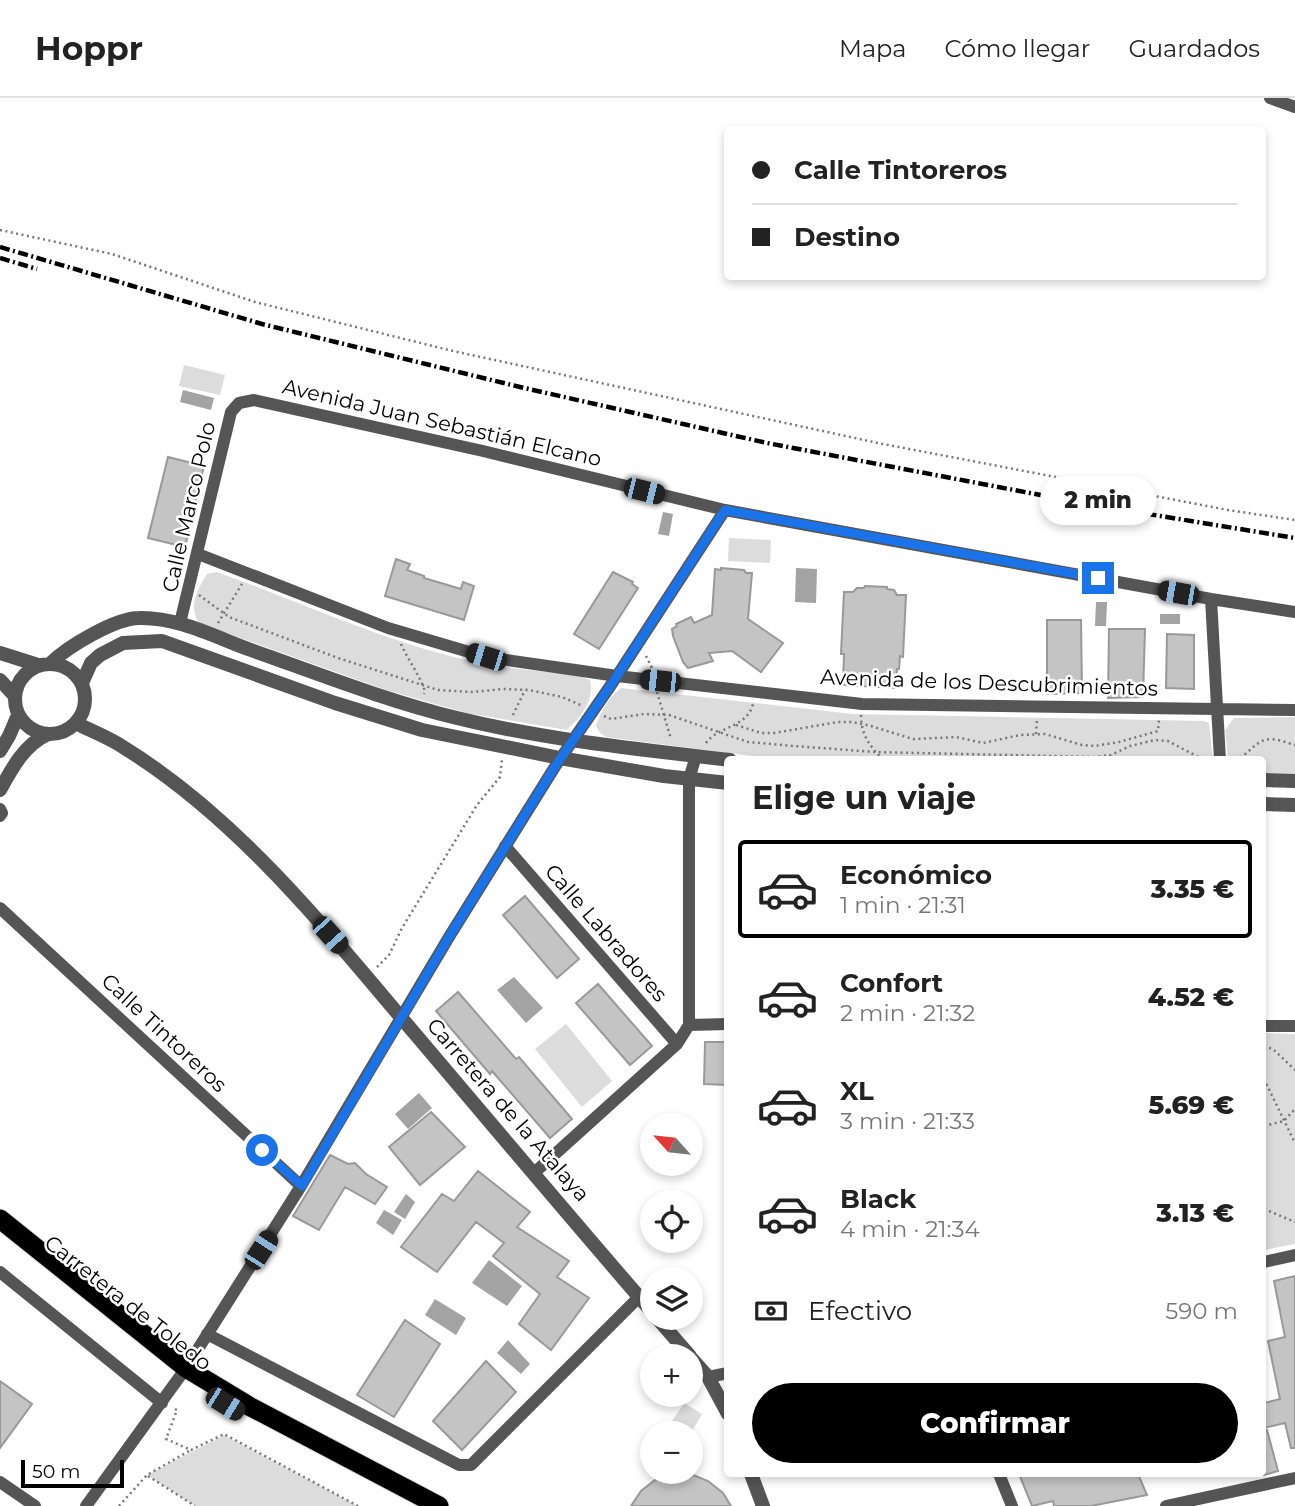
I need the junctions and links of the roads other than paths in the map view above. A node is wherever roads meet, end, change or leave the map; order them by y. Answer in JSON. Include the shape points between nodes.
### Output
{"nodes":[{"id":1,"x":1270,"y":98,"type":"edge"},
{"id":2,"x":1295,"y":107,"type":"edge"},
{"id":3,"x":239,"y":403,"type":"joint"},
{"id":4,"x":725,"y":510,"type":"junction"},
{"id":5,"x":198,"y":554,"type":"junction"},
{"id":6,"x":1211,"y":599,"type":"junction"},
{"id":7,"x":1295,"y":612,"type":"edge"},
{"id":8,"x":180,"y":623,"type":"junction"},
{"id":9,"x":0,"y":653,"type":"edge"},
{"id":10,"x":45,"y":664,"type":"junction"},
{"id":11,"x":617,"y":676,"type":"junction"},
{"id":12,"x":0,"y":680,"type":"edge"},
{"id":13,"x":82,"y":683,"type":"junction"},
{"id":14,"x":15,"y":695,"type":"junction"},
{"id":15,"x":83,"y":710,"type":"junction"},
{"id":16,"x":1217,"y":710,"type":"junction"},
{"id":17,"x":1295,"y":710,"type":"edge"},
{"id":18,"x":18,"y":715,"type":"junction"},
{"id":19,"x":76,"y":723,"type":"junction"},
{"id":20,"x":48,"y":734,"type":"junction"},
{"id":21,"x":573,"y":739,"type":"junction"},
{"id":22,"x":112,"y":741,"type":"junction"},
{"id":23,"x":0,"y":751,"type":"edge"},
{"id":24,"x":699,"y":756,"type":"junction"},
{"id":25,"x":1220,"y":756,"type":"edge"},
{"id":26,"x":560,"y":758,"type":"junction"},
{"id":27,"x":724,"y":759,"type":"edge"},
{"id":28,"x":689,"y":779,"type":"junction"},
{"id":29,"x":1266,"y":780,"type":"edge"},
{"id":30,"x":1295,"y":781,"type":"edge"},
{"id":31,"x":724,"y":783,"type":"edge"},
{"id":32,"x":0,"y":790,"type":"edge"},
{"id":33,"x":1266,"y":804,"type":"edge"},
{"id":34,"x":1295,"y":805,"type":"edge"},
{"id":35,"x":0,"y":809,"type":"edge"},
{"id":36,"x":0,"y":817,"type":"edge"},
{"id":37,"x":506,"y":846,"type":"junction"},
{"id":38,"x":0,"y":908,"type":"edge"},
{"id":39,"x":401,"y":1018,"type":"junction"},
{"id":40,"x":724,"y":1024,"type":"edge"},
{"id":41,"x":688,"y":1025,"type":"junction"},
{"id":42,"x":1266,"y":1026,"type":"edge"},
{"id":43,"x":1295,"y":1026,"type":"edge"},
{"id":44,"x":677,"y":1044,"type":"junction"},
{"id":45,"x":534,"y":1173,"type":"junction"},
{"id":46,"x":302,"y":1186,"type":"junction"},
{"id":47,"x":0,"y":1219,"type":"edge"},
{"id":48,"x":0,"y":1231,"type":"edge"},
{"id":49,"x":1295,"y":1255,"type":"edge"},
{"id":50,"x":1266,"y":1262,"type":"edge"},
{"id":51,"x":0,"y":1272,"type":"edge"},
{"id":52,"x":639,"y":1297,"type":"joint"},
{"id":53,"x":667,"y":1330,"type":"edge"},
{"id":54,"x":207,"y":1334,"type":"junction"},
{"id":55,"x":680,"y":1344,"type":"edge"},
{"id":56,"x":703,"y":1371,"type":"edge"},
{"id":57,"x":183,"y":1372,"type":"junction"},
{"id":58,"x":724,"y":1374,"type":"edge"},
{"id":59,"x":708,"y":1377,"type":"junction"},
{"id":60,"x":163,"y":1402,"type":"junction"},
{"id":61,"x":724,"y":1407,"type":"edge"},
{"id":62,"x":752,"y":1477,"type":"edge"},
{"id":63,"x":1000,"y":1477,"type":"edge"},
{"id":64,"x":1295,"y":1478,"type":"edge"},
{"id":65,"x":0,"y":1482,"type":"edge"},
{"id":66,"x":35,"y":1506,"type":"edge"},
{"id":67,"x":86,"y":1506,"type":"edge"},
{"id":68,"x":416,"y":1506,"type":"edge"},
{"id":69,"x":439,"y":1506,"type":"edge"},
{"id":70,"x":763,"y":1506,"type":"edge"},
{"id":71,"x":1012,"y":1506,"type":"edge"},
{"id":72,"x":1166,"y":1506,"type":"edge"}],
"edges":[{"from":1,"to":2,"type":"street"},
{"from":3,"to":4,"type":"street","name":"Avenida Juan Sebastián Elcano","via":[[254,400],[301,409]]},
{"from":3,"to":5,"type":"street","name":"Calle Marco Polo","via":[[231,412]]},
{"from":4,"to":6,"type":"street","name":"Avenida Juan Sebastián Elcano"},
{"from":4,"to":11,"type":"street"},
{"from":5,"to":8,"type":"street","name":"Calle Marco Polo"},
{"from":5,"to":11,"type":"street","name":"Avenida de los Descubrimientos","via":[[405,633],[486,657]]},
{"from":6,"to":7,"type":"street","name":"Avenida Juan Sebastián Elcano"},
{"from":6,"to":16,"type":"street"},
{"from":8,"to":10,"type":"street","via":[[126,619]]},
{"from":8,"to":21,"type":"street","via":[[419,707]]},
{"from":9,"to":10,"type":"street"},
{"from":10,"to":13,"type":"street","via":[[68,668]]},
{"from":10,"to":14,"type":"street","via":[[22,677]]},
{"from":11,"to":16,"type":"street","name":"Avenida de los Descubrimientos","via":[[862,704]]},
{"from":11,"to":21,"type":"street"},
{"from":12,"to":14,"type":"street"},
{"from":13,"to":15,"type":"street"},
{"from":13,"to":26,"type":"street","via":[[91,663],[123,643],[162,641],[409,726]]},
{"from":14,"to":18,"type":"street"},
{"from":15,"to":19,"type":"street"},
{"from":15,"to":22,"type":"street","name":"Carretera de la Atalaya"},
{"from":16,"to":17,"type":"street","name":"Avenida de los Descubrimientos"},
{"from":16,"to":25,"type":"street"},
{"from":18,"to":20,"type":"street","via":[[29,728]]},
{"from":18,"to":23,"type":"street"},
{"from":19,"to":20,"type":"street","via":[[68,730]]},
{"from":19,"to":22,"type":"street","name":"Carretera de la Atalaya"},
{"from":20,"to":32,"type":"street","via":[[28,748]]},
{"from":21,"to":24,"type":"street"},
{"from":21,"to":26,"type":"street"},
{"from":22,"to":39,"type":"street","name":"Carretera de la Atalaya","via":[[146,762],[247,846]]},
{"from":24,"to":27,"type":"street"},
{"from":24,"to":28,"type":"street"},
{"from":26,"to":28,"type":"street"},
{"from":26,"to":37,"type":"street"},
{"from":28,"to":31,"type":"street"},
{"from":28,"to":41,"type":"street"},
{"from":29,"to":30,"type":"street"},
{"from":33,"to":34,"type":"street"},
{"from":35,"to":36,"type":"street"},
{"from":37,"to":39,"type":"street"},
{"from":37,"to":44,"type":"street","name":"Calle Labradores"},
{"from":38,"to":46,"type":"street","name":"Calle Tintoreros"},
{"from":39,"to":45,"type":"street","name":"Carretera de la Atalaya"},
{"from":39,"to":46,"type":"street"},
{"from":40,"to":41,"type":"street"},
{"from":41,"to":44,"type":"street"},
{"from":42,"to":43,"type":"street"},
{"from":44,"to":45,"type":"street"},
{"from":45,"to":52,"type":"street","name":"Carretera de la Atalaya"},
{"from":46,"to":54,"type":"street"},
{"from":47,"to":57,"type":"highway"},
{"from":48,"to":57,"type":"highway","name":"Carretera de Toledo"},
{"from":49,"to":50,"type":"street"},
{"from":51,"to":60,"type":"street"},
{"from":52,"to":54,"type":"street","via":[[471,1465],[459,1465]]},
{"from":53,"to":55,"type":"street"},
{"from":54,"to":57,"type":"street"},
{"from":56,"to":59,"type":"street"},
{"from":57,"to":60,"type":"street"},
{"from":57,"to":68,"type":"highway","name":"Carretera de Toledo","via":[[244,1416]]},
{"from":57,"to":69,"type":"highway"},
{"from":58,"to":59,"type":"street"},
{"from":59,"to":61,"type":"street"},
{"from":60,"to":67,"type":"street"},
{"from":62,"to":70,"type":"street"},
{"from":63,"to":71,"type":"street"},
{"from":64,"to":72,"type":"street"},
{"from":65,"to":66,"type":"street"}]}
